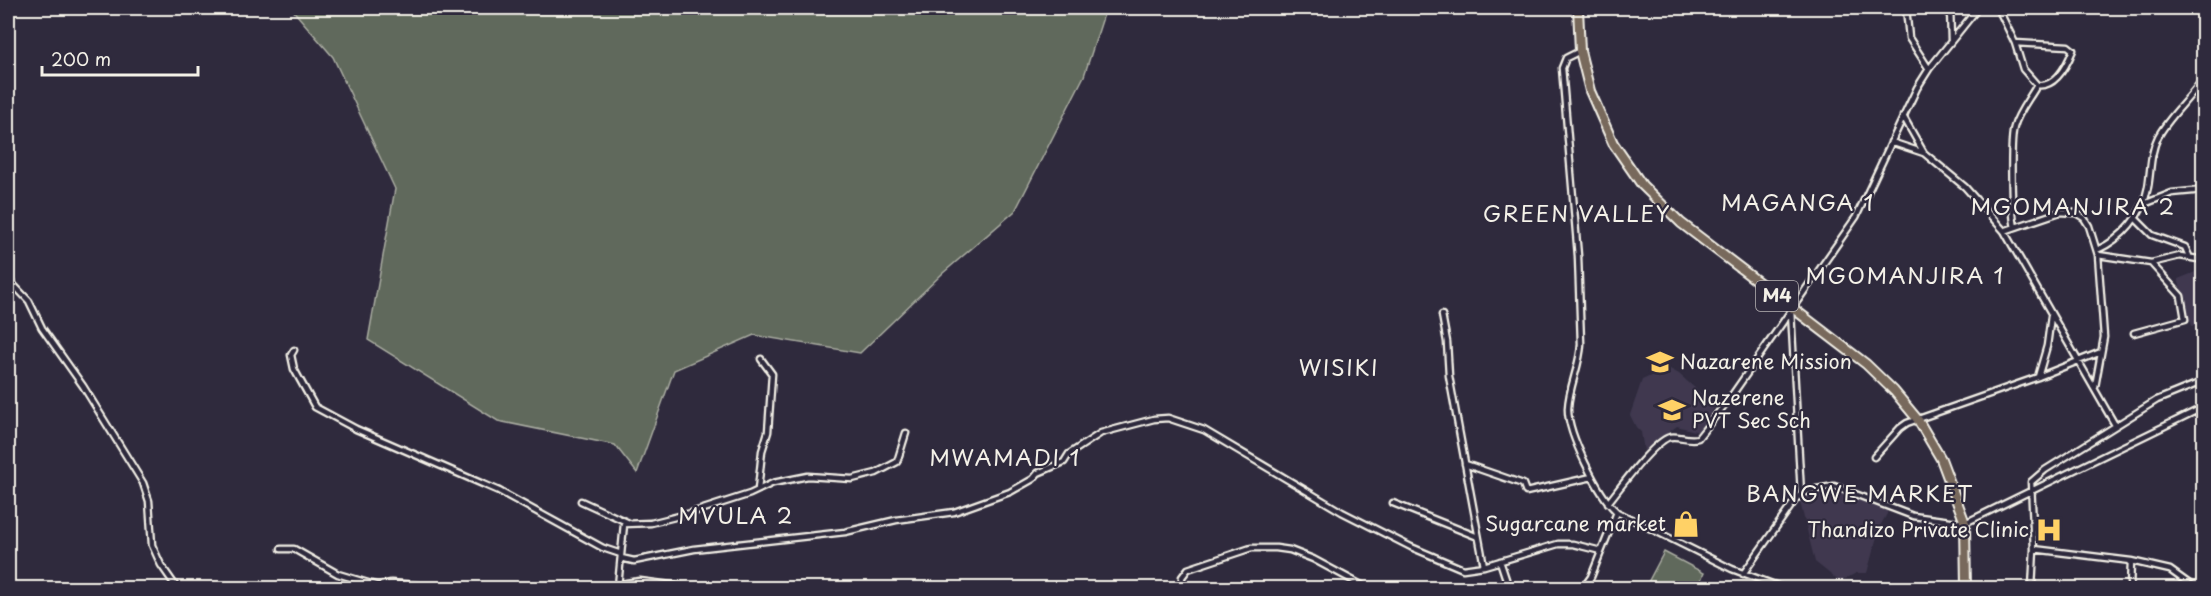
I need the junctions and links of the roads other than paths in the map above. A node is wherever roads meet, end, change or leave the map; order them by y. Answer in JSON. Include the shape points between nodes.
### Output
{"nodes":[{"id":1,"x":1578,"y":8,"type":"edge"},
{"id":2,"x":1906,"y":8,"type":"edge"},
{"id":3,"x":1950,"y":8,"type":"edge"},
{"id":4,"x":1978,"y":8,"type":"edge"},
{"id":5,"x":1998,"y":8,"type":"edge"},
{"id":6,"x":1951,"y":40,"type":"junction"},
{"id":7,"x":2015,"y":43,"type":"junction"},
{"id":8,"x":1580,"y":51,"type":"junction"},
{"id":9,"x":1929,"y":69,"type":"junction"},
{"id":10,"x":2204,"y":77,"type":"edge"},
{"id":11,"x":2037,"y":85,"type":"junction"},
{"id":12,"x":1903,"y":116,"type":"junction"},
{"id":13,"x":1891,"y":142,"type":"junction"},
{"id":14,"x":1924,"y":153,"type":"junction"},
{"id":15,"x":2204,"y":190,"type":"edge"},
{"id":16,"x":2144,"y":204,"type":"junction"},
{"id":17,"x":2135,"y":218,"type":"junction"},
{"id":18,"x":2015,"y":227,"type":"junction"},
{"id":19,"x":2004,"y":231,"type":"junction"},
{"id":20,"x":2098,"y":253,"type":"junction"},
{"id":21,"x":2189,"y":256,"type":"junction"},
{"id":22,"x":2204,"y":260,"type":"edge"},
{"id":23,"x":2151,"y":263,"type":"junction"},
{"id":24,"x":8,"y":279,"type":"edge"},
{"id":25,"x":1792,"y":309,"type":"junction"},
{"id":26,"x":1442,"y":315,"type":"dead end"},
{"id":27,"x":2052,"y":315,"type":"junction"},
{"id":28,"x":2134,"y":333,"type":"dead end"},
{"id":29,"x":294,"y":350,"type":"dead end"},
{"id":30,"x":2101,"y":352,"type":"junction"},
{"id":31,"x":761,"y":359,"type":"dead end"},
{"id":32,"x":2079,"y":362,"type":"junction"},
{"id":33,"x":2038,"y":377,"type":"junction"},
{"id":34,"x":2204,"y":381,"type":"edge"},
{"id":35,"x":2095,"y":387,"type":"junction"},
{"id":36,"x":2204,"y":407,"type":"edge"},
{"id":37,"x":1918,"y":420,"type":"junction"},
{"id":38,"x":2115,"y":425,"type":"junction"},
{"id":39,"x":906,"y":433,"type":"dead end"},
{"id":40,"x":1874,"y":457,"type":"dead end"},
{"id":41,"x":1465,"y":464,"type":"junction"},
{"id":42,"x":1592,"y":477,"type":"junction"},
{"id":43,"x":758,"y":490,"type":"junction"},
{"id":44,"x":2032,"y":492,"type":"junction"},
{"id":45,"x":1801,"y":494,"type":"junction"},
{"id":46,"x":581,"y":501,"type":"dead end"},
{"id":47,"x":1393,"y":503,"type":"dead end"},
{"id":48,"x":1608,"y":503,"type":"junction"},
{"id":49,"x":1617,"y":512,"type":"junction"},
{"id":50,"x":629,"y":523,"type":"junction"},
{"id":51,"x":1965,"y":524,"type":"junction"},
{"id":52,"x":1478,"y":537,"type":"junction"},
{"id":53,"x":281,"y":549,"type":"dead end"},
{"id":54,"x":2034,"y":549,"type":"junction"},
{"id":55,"x":1601,"y":551,"type":"junction"},
{"id":56,"x":621,"y":556,"type":"junction"},
{"id":57,"x":1500,"y":561,"type":"junction"},
{"id":58,"x":2132,"y":561,"type":"junction"},
{"id":59,"x":1484,"y":566,"type":"junction"},
{"id":60,"x":1743,"y":574,"type":"junction"},
{"id":61,"x":1591,"y":577,"type":"junction"},
{"id":62,"x":1763,"y":582,"type":"junction"},
{"id":63,"x":618,"y":586,"type":"junction"},
{"id":64,"x":378,"y":587,"type":"edge"},
{"id":65,"x":177,"y":588,"type":"edge"},
{"id":66,"x":449,"y":588,"type":"edge"},
{"id":67,"x":610,"y":588,"type":"edge"},
{"id":68,"x":694,"y":588,"type":"edge"},
{"id":69,"x":1181,"y":588,"type":"edge"},
{"id":70,"x":1367,"y":588,"type":"edge"},
{"id":71,"x":1509,"y":588,"type":"edge"},
{"id":72,"x":1583,"y":588,"type":"edge"},
{"id":73,"x":1590,"y":588,"type":"edge"},
{"id":74,"x":1757,"y":588,"type":"edge"},
{"id":75,"x":1783,"y":588,"type":"edge"},
{"id":76,"x":1966,"y":588,"type":"edge"},
{"id":77,"x":2032,"y":588,"type":"edge"},
{"id":78,"x":2130,"y":588,"type":"edge"},
{"id":79,"x":2195,"y":588,"type":"edge"}],
"edges":[{"from":1,"to":8,"type":"main road","number":"M4"},
{"from":2,"to":9,"type":"street","via":[[1909,38]]},
{"from":3,"to":6,"type":"street"},
{"from":4,"to":6,"type":"street"},
{"from":5,"to":7,"type":"street"},
{"from":6,"to":9,"type":"street"},
{"from":7,"to":11,"type":"street","via":[[2023,69]]},
{"from":7,"to":11,"type":"street","via":[[2073,48],[2055,80]]},
{"from":8,"to":25,"type":"main road","number":"M4","via":[[1601,120],[1642,185],[1682,224]]},
{"from":8,"to":42,"type":"street","via":[[1566,58],[1562,68],[1578,256],[1581,344],[1568,406],[1570,424]]},
{"from":9,"to":12,"type":"street"},
{"from":10,"to":16,"type":"street","via":[[2158,137]]},
{"from":11,"to":18,"type":"street","via":[[2017,118],[2013,134]]},
{"from":12,"to":13,"type":"street"},
{"from":12,"to":14,"type":"street"},
{"from":13,"to":14,"type":"street"},
{"from":13,"to":25,"type":"street","via":[[1861,209]]},
{"from":14,"to":19,"type":"street","via":[[1965,187]]},
{"from":15,"to":16,"type":"street","via":[[2172,193]]},
{"from":16,"to":17,"type":"street"},
{"from":17,"to":20,"type":"street","via":[[2117,240]]},
{"from":17,"to":21,"type":"street","via":[[2152,235],[2185,247]]},
{"from":18,"to":19,"type":"street"},
{"from":18,"to":20,"type":"street","via":[[2054,213],[2076,213],[2089,226]]},
{"from":19,"to":27,"type":"street"},
{"from":20,"to":23,"type":"street"},
{"from":20,"to":30,"type":"street","via":[[2104,337]]},
{"from":21,"to":22,"type":"street"},
{"from":21,"to":23,"type":"street"},
{"from":23,"to":28,"type":"street","via":[[2181,296],[2185,319]]},
{"from":24,"to":65,"type":"street","via":[[29,301],[42,328],[143,483],[149,501],[152,545]]},
{"from":25,"to":37,"type":"main road","number":"M4","via":[[1866,364]]},
{"from":25,"to":45,"type":"street"},
{"from":25,"to":48,"type":"street","via":[[1700,436],[1665,439]]},
{"from":26,"to":41,"type":"street"},
{"from":27,"to":32,"type":"street"},
{"from":27,"to":33,"type":"street"},
{"from":29,"to":56,"type":"street","via":[[294,369],[315,407],[499,492]]},
{"from":30,"to":32,"type":"street"},
{"from":30,"to":35,"type":"street"},
{"from":31,"to":43,"type":"street","via":[[772,374],[769,424]]},
{"from":32,"to":33,"type":"street"},
{"from":32,"to":35,"type":"street"},
{"from":33,"to":37,"type":"street"},
{"from":34,"to":38,"type":"street","via":[[2157,400]]},
{"from":35,"to":38,"type":"street"},
{"from":36,"to":44,"type":"street"},
{"from":37,"to":40,"type":"street","via":[[1900,428]]},
{"from":37,"to":51,"type":"main road","number":"M4","via":[[1941,459]]},
{"from":38,"to":44,"type":"street","via":[[2045,470],[2031,482]]},
{"from":39,"to":43,"type":"street","via":[[897,462],[876,474],[847,480],[807,476],[770,483]]},
{"from":41,"to":42,"type":"street","via":[[1523,484],[1526,492]]},
{"from":41,"to":52,"type":"street"},
{"from":42,"to":48,"type":"street"},
{"from":43,"to":50,"type":"street","via":[[659,522]]},
{"from":44,"to":51,"type":"street"},
{"from":44,"to":54,"type":"street"},
{"from":45,"to":51,"type":"street","via":[[1834,486],[1913,516]]},
{"from":45,"to":60,"type":"street"},
{"from":46,"to":50,"type":"street"},
{"from":47,"to":52,"type":"street"},
{"from":48,"to":49,"type":"street"},
{"from":49,"to":55,"type":"street"},
{"from":49,"to":60,"type":"street"},
{"from":50,"to":56,"type":"street","via":[[622,527]]},
{"from":51,"to":76,"type":"main road","number":"M4"},
{"from":52,"to":59,"type":"street"},
{"from":53,"to":64,"type":"street","via":[[294,549],[338,574]]},
{"from":54,"to":58,"type":"street"},
{"from":54,"to":77,"type":"street"},
{"from":55,"to":57,"type":"street","via":[[1558,544]]},
{"from":55,"to":61,"type":"street"},
{"from":56,"to":59,"type":"street","via":[[634,561],[694,549],[845,532],[954,512],[1034,480],[1038,473],[1064,462],[1069,454],[1101,433],[1168,417],[1204,430],[1342,512],[1411,547],[1462,569]]},
{"from":56,"to":63,"type":"street"},
{"from":57,"to":59,"type":"street"},
{"from":57,"to":71,"type":"street"},
{"from":58,"to":78,"type":"street"},
{"from":58,"to":79,"type":"street","via":[[2170,570]]},
{"from":60,"to":62,"type":"street"},
{"from":61,"to":72,"type":"street"},
{"from":61,"to":73,"type":"street"},
{"from":62,"to":74,"type":"street"},
{"from":62,"to":75,"type":"street"},
{"from":63,"to":67,"type":"street"},
{"from":63,"to":68,"type":"street","via":[[640,581]]},
{"from":64,"to":66,"type":"street","via":[[391,583]]},
{"from":69,"to":70,"type":"street","via":[[1188,568],[1251,548],[1268,547],[1313,559]]}]}
